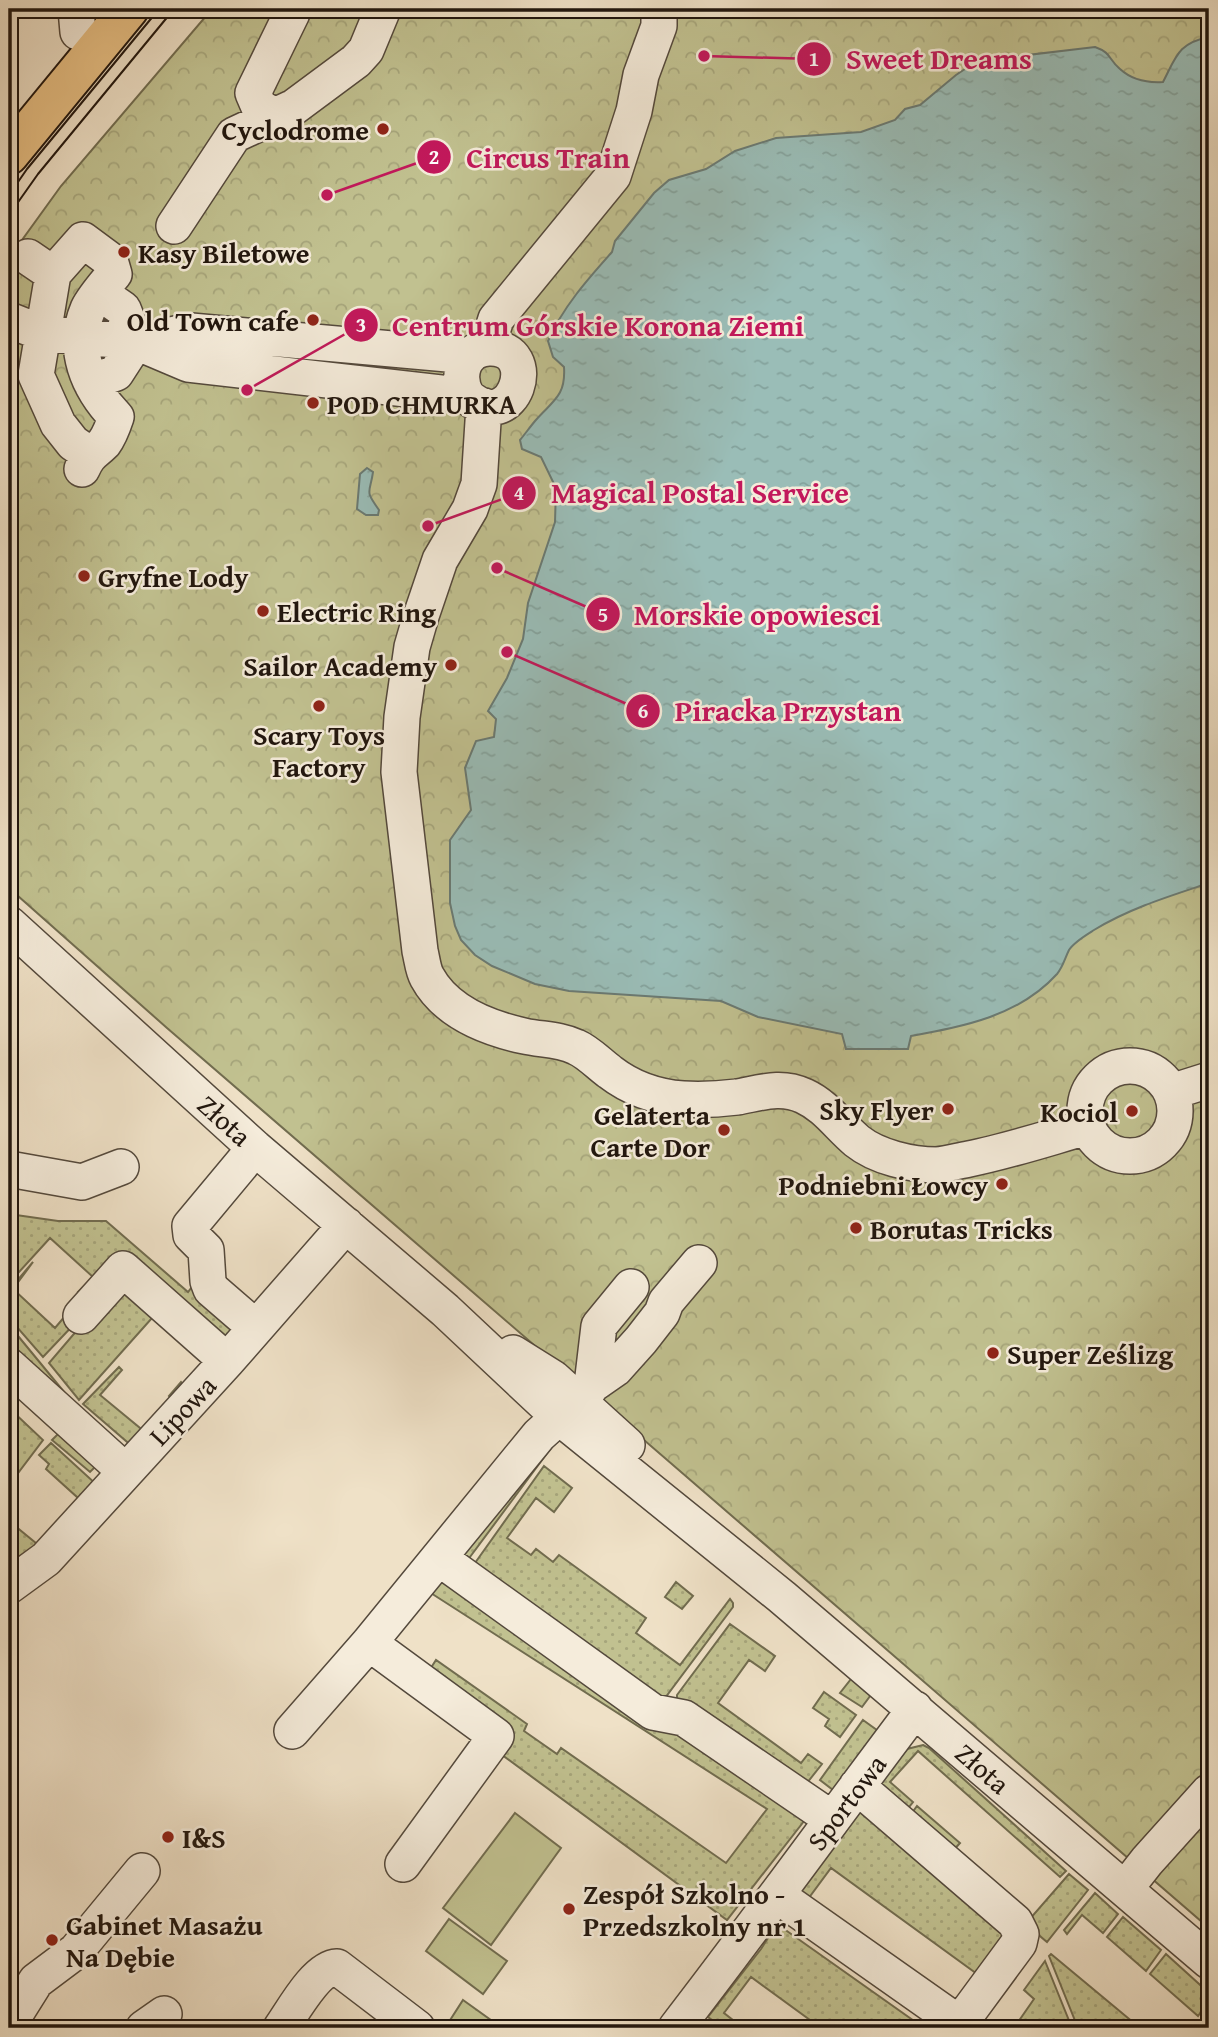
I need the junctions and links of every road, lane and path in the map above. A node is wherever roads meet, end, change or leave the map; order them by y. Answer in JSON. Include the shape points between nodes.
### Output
{"nodes":[{"id":1,"x":129,"y":9,"type":"edge"},
{"id":2,"x":383,"y":9,"type":"edge"},
{"id":3,"x":659,"y":9,"type":"edge"},
{"id":4,"x":292,"y":13,"type":"dead end"},
{"id":5,"x":84,"y":17,"type":"edge"},
{"id":6,"x":9,"y":114,"type":"edge"},
{"id":7,"x":273,"y":115,"type":"junction"},
{"id":8,"x":9,"y":155,"type":"edge"},
{"id":9,"x":174,"y":226,"type":"dead end"},
{"id":10,"x":100,"y":293,"type":"junction"},
{"id":11,"x":9,"y":320,"type":"edge"},
{"id":12,"x":42,"y":333,"type":"junction"},
{"id":13,"x":80,"y":336,"type":"junction"},
{"id":14,"x":9,"y":342,"type":"edge"},
{"id":15,"x":136,"y":342,"type":"junction"},
{"id":16,"x":479,"y":352,"type":"junction"},
{"id":17,"x":23,"y":377,"type":"edge"},
{"id":18,"x":91,"y":382,"type":"junction"},
{"id":19,"x":476,"y":401,"type":"junction"},
{"id":20,"x":9,"y":924,"type":"edge"},
{"id":21,"x":1209,"y":1080,"type":"edge"},
{"id":22,"x":1171,"y":1092,"type":"junction"},
{"id":23,"x":1087,"y":1128,"type":"junction"},
{"id":24,"x":255,"y":1148,"type":"junction"},
{"id":25,"x":121,"y":1167,"type":"dead end"},
{"id":26,"x":9,"y":1169,"type":"edge"},
{"id":27,"x":346,"y":1225,"type":"junction"},
{"id":28,"x":699,"y":1263,"type":"dead end"},
{"id":29,"x":631,"y":1287,"type":"dead end"},
{"id":30,"x":445,"y":1310,"type":"junction"},
{"id":31,"x":81,"y":1316,"type":"dead end"},
{"id":32,"x":255,"y":1327,"type":"junction"},
{"id":33,"x":227,"y":1361,"type":"junction"},
{"id":34,"x":9,"y":1366,"type":"edge"},
{"id":35,"x":577,"y":1401,"type":"junction"},
{"id":36,"x":125,"y":1471,"type":"junction"},
{"id":37,"x":439,"y":1558,"type":"junction"},
{"id":38,"x":9,"y":1586,"type":"edge"},
{"id":39,"x":369,"y":1643,"type":"junction"},
{"id":40,"x":915,"y":1709,"type":"junction"},
{"id":41,"x":292,"y":1731,"type":"dead end"},
{"id":42,"x":857,"y":1786,"type":"junction"},
{"id":43,"x":1209,"y":1792,"type":"edge"},
{"id":44,"x":832,"y":1819,"type":"junction"},
{"id":45,"x":403,"y":1864,"type":"dead end"},
{"id":46,"x":142,"y":1871,"type":"dead end"},
{"id":47,"x":1125,"y":1889,"type":"junction"},
{"id":48,"x":778,"y":1896,"type":"junction"},
{"id":49,"x":1209,"y":1961,"type":"edge"},
{"id":50,"x":9,"y":2024,"type":"edge"},
{"id":51,"x":281,"y":2028,"type":"edge"},
{"id":52,"x":417,"y":2028,"type":"edge"},
{"id":53,"x":676,"y":2028,"type":"edge"}],
"edges":[{"from":1,"to":8,"type":"main road"},
{"from":2,"to":7,"type":"street","via":[[366,50],[356,61],[294,107]]},
{"from":3,"to":16,"type":"street","via":[[659,26],[612,176],[496,320]]},
{"from":4,"to":7,"type":"street","via":[[253,93],[259,107]]},
{"from":5,"to":6,"type":"main road"},
{"from":7,"to":9,"type":"street","via":[[234,135]]},
{"from":10,"to":12,"type":"street","via":[[114,274],[110,260],[83,240],[41,266]]},
{"from":10,"to":13,"type":"street","via":[[89,308]]},
{"from":10,"to":15,"type":"street","via":[[123,309]]},
{"from":11,"to":12,"type":"street"},
{"from":12,"to":13,"type":"street"},
{"from":12,"to":14,"type":"street"},
{"from":12,"to":17,"type":"street"},
{"from":13,"to":15,"type":"street"},
{"from":13,"to":18,"type":"street","via":[[83,366]]},
{"from":15,"to":16,"type":"street","via":[[191,331]]},
{"from":15,"to":18,"type":"street","via":[[116,373]]},
{"from":15,"to":19,"type":"street","via":[[188,364]]},
{"from":16,"to":19,"type":"street","via":[[461,371],[460,380]]},
{"from":16,"to":19,"type":"street","via":[[507,353],[520,379],[504,404],[494,407]]},
{"from":17,"to":18,"type":"street","via":[[51,427],[73,443],[85,462],[111,432],[116,417]]},
{"from":19,"to":23,"type":"street","via":[[482,462],[479,484],[440,560],[421,616],[402,717],[399,772],[420,951],[426,975],[437,990],[450,1004],[482,1023],[579,1048],[643,1092],[685,1099],[783,1090],[804,1096],[827,1110],[857,1141],[899,1159],[945,1163]]},
{"from":20,"to":24,"type":"street","name":"Złota"},
{"from":21,"to":22,"type":"street"},
{"from":22,"to":23,"type":"street","via":[[1157,1076],[1138,1066],[1110,1070],[1089,1090]]},
{"from":22,"to":23,"type":"street","via":[[1174,1123],[1157,1149],[1127,1157],[1112,1153],[1098,1145]]},
{"from":24,"to":27,"type":"street","name":"Złota"},
{"from":24,"to":32,"type":"street","via":[[190,1226],[191,1235],[206,1250],[211,1289]]},
{"from":25,"to":26,"type":"street","via":[[82,1182]]},
{"from":27,"to":30,"type":"street","name":"Złota"},
{"from":27,"to":32,"type":"street","name":"Lipowa"},
{"from":28,"to":35,"type":"street","via":[[641,1340]]},
{"from":29,"to":35,"type":"street","via":[[599,1326]]},
{"from":30,"to":35,"type":"street","name":"Złota","via":[[553,1378]]},
{"from":30,"to":35,"type":"street","name":"Złota","via":[[528,1389]]},
{"from":31,"to":33,"type":"street","via":[[123,1269]]},
{"from":32,"to":33,"type":"street","name":"Lipowa"},
{"from":33,"to":36,"type":"street","name":"Lipowa"},
{"from":34,"to":36,"type":"street"},
{"from":35,"to":37,"type":"street","via":[[540,1435]]},
{"from":35,"to":40,"type":"street","name":"Złota","via":[[756,1576]]},
{"from":36,"to":38,"type":"street","name":"Lipowa","via":[[46,1559]]},
{"from":37,"to":39,"type":"street"},
{"from":37,"to":44,"type":"street","via":[[653,1712],[684,1718]]},
{"from":39,"to":41,"type":"street"},
{"from":39,"to":45,"type":"street","via":[[496,1736]]},
{"from":40,"to":42,"type":"street","name":"Sportowa"},
{"from":40,"to":47,"type":"street","name":"Złota"},
{"from":42,"to":44,"type":"street","name":"Sportowa"},
{"from":42,"to":48,"type":"street","via":[[1015,1922],[1021,1934],[1019,1943],[964,2019],[957,2022]]},
{"from":43,"to":47,"type":"street"},
{"from":44,"to":48,"type":"street","name":"Sportowa"},
{"from":46,"to":50,"type":"street","via":[[76,1951],[36,1981]]},
{"from":47,"to":49,"type":"street","name":"Złota"},
{"from":48,"to":53,"type":"street","name":"Sportowa"},
{"from":51,"to":52,"type":"street","via":[[329,1967],[337,1967]]}]}
